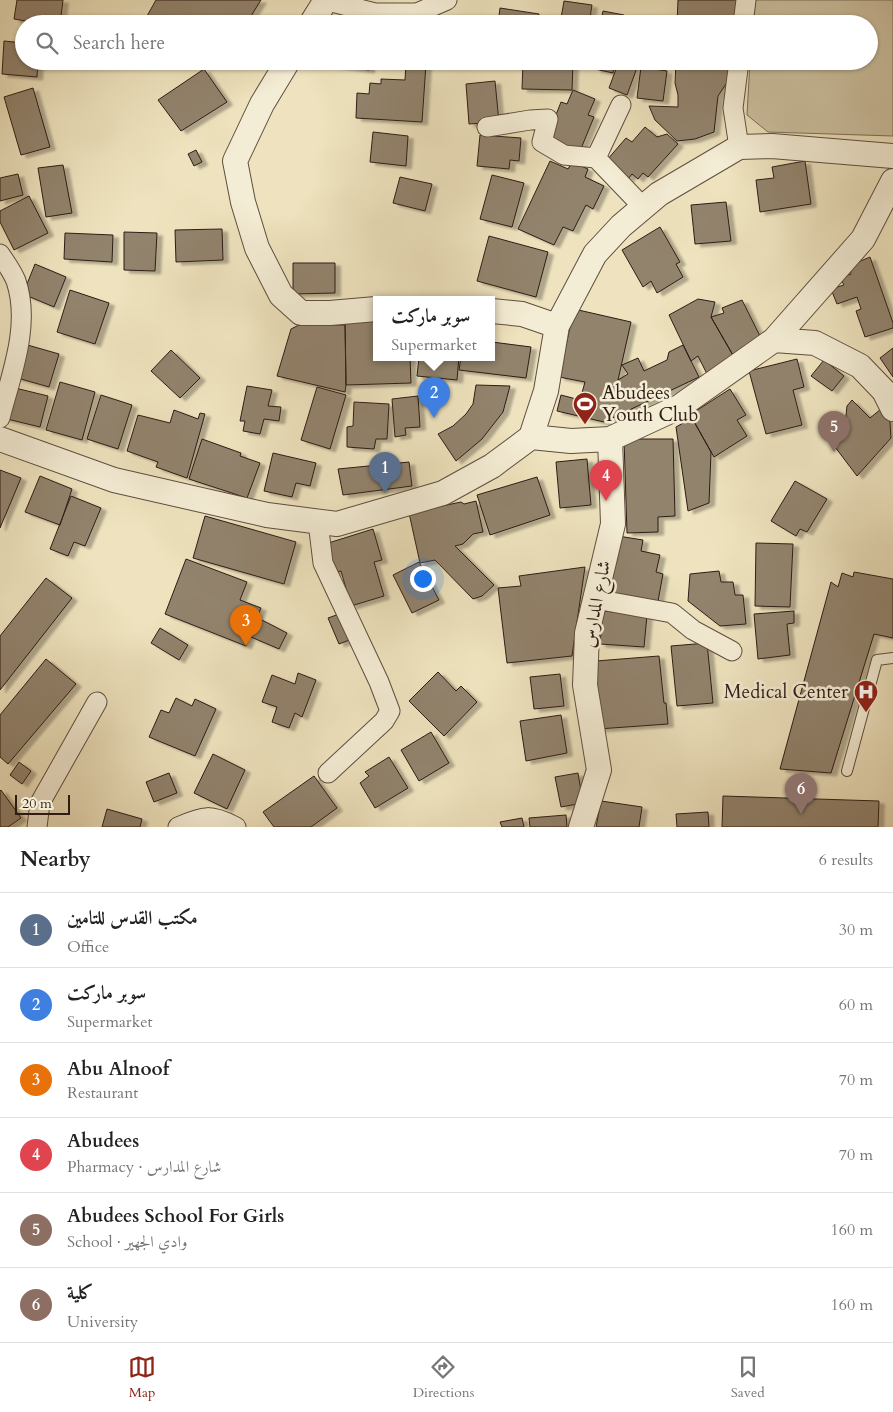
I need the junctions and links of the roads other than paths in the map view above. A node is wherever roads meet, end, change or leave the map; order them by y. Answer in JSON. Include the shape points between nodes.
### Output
{"nodes":[{"id":1,"x":325,"y":0,"type":"edge"},
{"id":2,"x":447,"y":0,"type":"edge"},
{"id":3,"x":746,"y":0,"type":"edge"},
{"id":4,"x":316,"y":15,"type":"edge"},
{"id":5,"x":745,"y":15,"type":"edge"},
{"id":6,"x":283,"y":70,"type":"edge"},
{"id":7,"x":738,"y":70,"type":"edge"},
{"id":8,"x":621,"y":105,"type":"dead end"},
{"id":9,"x":487,"y":127,"type":"dead end"},
{"id":10,"x":739,"y":147,"type":"junction"},
{"id":11,"x":893,"y":156,"type":"edge"},
{"id":12,"x":596,"y":158,"type":"junction"},
{"id":13,"x":893,"y":182,"type":"edge"},
{"id":14,"x":643,"y":208,"type":"junction"},
{"id":15,"x":0,"y":254,"type":"edge"},
{"id":16,"x":373,"y":310,"type":"edge"},
{"id":17,"x":495,"y":311,"type":"edge"},
{"id":18,"x":557,"y":326,"type":"junction"},
{"id":19,"x":774,"y":340,"type":"junction"},
{"id":20,"x":893,"y":409,"type":"edge"},
{"id":21,"x":0,"y":418,"type":"edge"},
{"id":22,"x":531,"y":437,"type":"junction"},
{"id":23,"x":0,"y":439,"type":"edge"},
{"id":24,"x":610,"y":439,"type":"junction"},
{"id":25,"x":318,"y":522,"type":"junction"},
{"id":26,"x":595,"y":599,"type":"junction"},
{"id":27,"x":732,"y":651,"type":"dead end"},
{"id":28,"x":893,"y":658,"type":"edge"},
{"id":29,"x":97,"y":702,"type":"dead end"},
{"id":30,"x":847,"y":771,"type":"dead end"},
{"id":31,"x":328,"y":773,"type":"dead end"},
{"id":32,"x":37,"y":827,"type":"edge"},
{"id":33,"x":48,"y":827,"type":"edge"},
{"id":34,"x":178,"y":827,"type":"edge"},
{"id":35,"x":236,"y":827,"type":"edge"},
{"id":36,"x":581,"y":827,"type":"edge"}],
"edges":[{"from":1,"to":2,"type":"street","via":[[375,13],[418,12]]},
{"from":1,"to":4,"type":"street"},
{"from":3,"to":5,"type":"street"},
{"from":6,"to":16,"type":"street","via":[[235,161],[257,248],[282,295],[301,313]]},
{"from":7,"to":10,"type":"street","via":[[733,108]]},
{"from":8,"to":12,"type":"street"},
{"from":9,"to":12,"type":"street","via":[[548,120],[542,142],[564,155]]},
{"from":10,"to":11,"type":"street","via":[[772,146]]},
{"from":10,"to":14,"type":"street","via":[[659,194]]},
{"from":12,"to":14,"type":"street"},
{"from":13,"to":19,"type":"street","via":[[863,239]]},
{"from":14,"to":18,"type":"street","via":[[595,254]]},
{"from":15,"to":21,"type":"street","via":[[15,280],[22,309],[18,346]]},
{"from":17,"to":18,"type":"street","via":[[522,314]]},
{"from":18,"to":22,"type":"street","via":[[546,391]]},
{"from":19,"to":20,"type":"street","via":[[815,343],[860,366],[884,391]]},
{"from":19,"to":24,"type":"street","via":[[679,407]]},
{"from":22,"to":24,"type":"street","via":[[572,441]]},
{"from":22,"to":25,"type":"street","via":[[492,466],[442,493],[337,524]]},
{"from":23,"to":25,"type":"street","via":[[114,480],[267,515]]},
{"from":24,"to":26,"type":"street","name":"شارع المدارس","via":[[613,524]]},
{"from":25,"to":31,"type":"street","via":[[322,563],[390,711],[384,721]]},
{"from":26,"to":27,"type":"street","via":[[672,613],[693,630]]},
{"from":26,"to":36,"type":"street","name":"شارع المدارس","via":[[587,633],[585,686],[599,770]]},
{"from":28,"to":30,"type":"lane","via":[[877,660]]},
{"from":29,"to":32,"type":"street","via":[[40,803]]},
{"from":32,"to":33,"type":"street"},
{"from":34,"to":35,"type":"street","via":[[198,818],[218,818]]}]}
